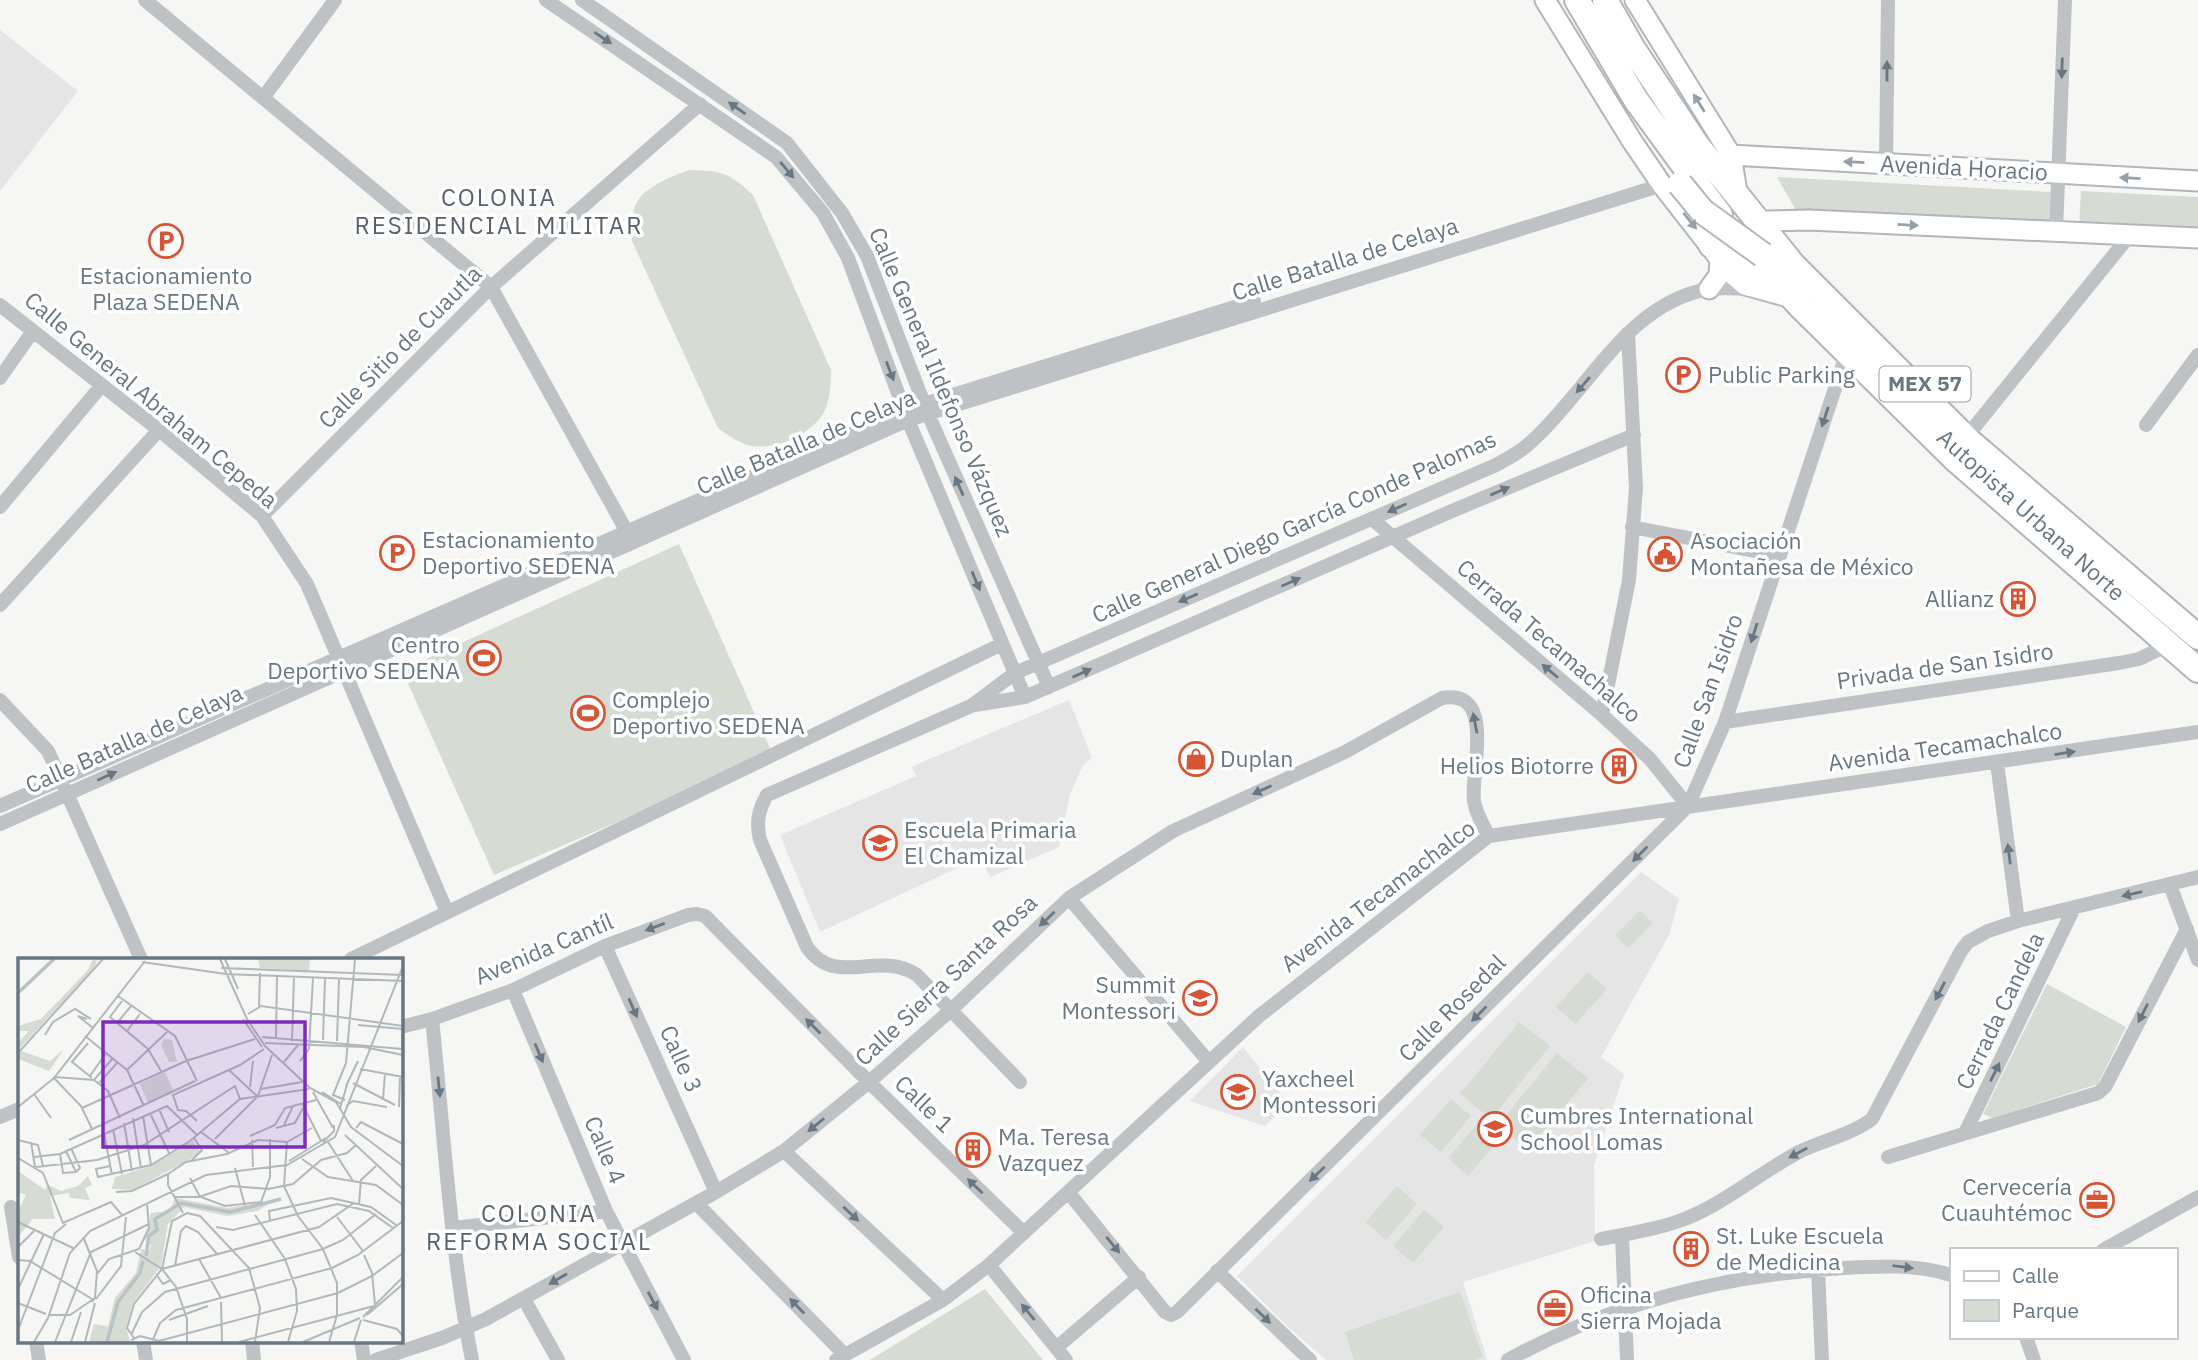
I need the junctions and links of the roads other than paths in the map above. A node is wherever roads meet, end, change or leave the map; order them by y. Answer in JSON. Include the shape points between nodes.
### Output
{"nodes":[{"id":1,"x":335,"y":0,"type":"edge"},
{"id":2,"x":546,"y":0,"type":"edge"},
{"id":3,"x":582,"y":0,"type":"edge"},
{"id":4,"x":1545,"y":0,"type":"edge"},
{"id":5,"x":1559,"y":0,"type":"edge"},
{"id":6,"x":1577,"y":0,"type":"edge"},
{"id":7,"x":1587,"y":0,"type":"edge"},
{"id":8,"x":1605,"y":0,"type":"edge"},
{"id":9,"x":1616,"y":0,"type":"edge"},
{"id":10,"x":1635,"y":0,"type":"edge"},
{"id":11,"x":1888,"y":0,"type":"edge"},
{"id":12,"x":2065,"y":0,"type":"edge"},
{"id":13,"x":150,"y":2,"type":"edge"},
{"id":14,"x":263,"y":98,"type":"junction"},
{"id":15,"x":700,"y":104,"type":"junction"},
{"id":16,"x":1731,"y":155,"type":"junction"},
{"id":17,"x":1886,"y":164,"type":"junction"},
{"id":18,"x":2058,"y":174,"type":"junction"},
{"id":19,"x":1659,"y":181,"type":"junction"},
{"id":20,"x":2198,"y":181,"type":"edge"},
{"id":21,"x":1736,"y":186,"type":"junction"},
{"id":22,"x":1767,"y":221,"type":"junction"},
{"id":23,"x":2056,"y":232,"type":"junction"},
{"id":24,"x":2130,"y":236,"type":"junction"},
{"id":25,"x":2198,"y":238,"type":"edge"},
{"id":26,"x":1716,"y":252,"type":"junction"},
{"id":27,"x":1763,"y":255,"type":"junction"},
{"id":28,"x":491,"y":287,"type":"junction"},
{"id":29,"x":1709,"y":289,"type":"junction"},
{"id":30,"x":1755,"y":289,"type":"junction"},
{"id":31,"x":1793,"y":301,"type":"junction"},
{"id":32,"x":0,"y":305,"type":"edge"},
{"id":33,"x":33,"y":331,"type":"junction"},
{"id":34,"x":1628,"y":333,"type":"junction"},
{"id":35,"x":1847,"y":352,"type":"junction"},
{"id":36,"x":2198,"y":355,"type":"edge"},
{"id":37,"x":0,"y":378,"type":"edge"},
{"id":38,"x":102,"y":385,"type":"junction"},
{"id":39,"x":926,"y":408,"type":"junction"},
{"id":40,"x":907,"y":415,"type":"junction"},
{"id":41,"x":2146,"y":425,"type":"dead end"},
{"id":42,"x":159,"y":430,"type":"junction"},
{"id":43,"x":1972,"y":430,"type":"junction"},
{"id":44,"x":1633,"y":435,"type":"junction"},
{"id":45,"x":1442,"y":488,"type":"junction"},
{"id":46,"x":0,"y":507,"type":"edge"},
{"id":47,"x":1452,"y":511,"type":"junction"},
{"id":48,"x":262,"y":516,"type":"junction"},
{"id":49,"x":1372,"y":519,"type":"junction"},
{"id":50,"x":1632,"y":527,"type":"junction"},
{"id":51,"x":627,"y":532,"type":"junction"},
{"id":52,"x":1393,"y":537,"type":"junction"},
{"id":53,"x":1780,"y":556,"type":"junction"},
{"id":54,"x":0,"y":606,"type":"edge"},
{"id":55,"x":2198,"y":627,"type":"edge"},
{"id":56,"x":2198,"y":637,"type":"edge"},
{"id":57,"x":1002,"y":644,"type":"junction"},
{"id":58,"x":2168,"y":645,"type":"junction"},
{"id":59,"x":2198,"y":660,"type":"edge"},
{"id":60,"x":343,"y":663,"type":"junction"},
{"id":61,"x":1037,"y":663,"type":"junction"},
{"id":62,"x":2198,"y":670,"type":"edge"},
{"id":63,"x":1015,"y":673,"type":"junction"},
{"id":64,"x":1049,"y":687,"type":"junction"},
{"id":65,"x":1025,"y":697,"type":"junction"},
{"id":66,"x":0,"y":700,"type":"edge"},
{"id":67,"x":971,"y":706,"type":"junction"},
{"id":68,"x":1602,"y":715,"type":"junction"},
{"id":69,"x":1725,"y":722,"type":"junction"},
{"id":70,"x":2198,"y":732,"type":"edge"},
{"id":71,"x":1997,"y":763,"type":"junction"},
{"id":72,"x":61,"y":779,"type":"junction"},
{"id":73,"x":67,"y":793,"type":"junction"},
{"id":74,"x":0,"y":806,"type":"edge"},
{"id":75,"x":1688,"y":806,"type":"junction"},
{"id":76,"x":0,"y":824,"type":"edge"},
{"id":77,"x":1489,"y":836,"type":"junction"},
{"id":78,"x":2198,"y":877,"type":"edge"},
{"id":79,"x":2169,"y":885,"type":"junction"},
{"id":80,"x":1069,"y":898,"type":"junction"},
{"id":81,"x":2074,"y":908,"type":"junction"},
{"id":82,"x":447,"y":912,"type":"junction"},
{"id":83,"x":705,"y":916,"type":"joint"},
{"id":84,"x":2018,"y":921,"type":"junction"},
{"id":85,"x":2186,"y":929,"type":"junction"},
{"id":86,"x":605,"y":946,"type":"junction"},
{"id":87,"x":141,"y":958,"type":"edge"},
{"id":88,"x":353,"y":958,"type":"edge"},
{"id":89,"x":2198,"y":960,"type":"edge"},
{"id":90,"x":513,"y":990,"type":"junction"},
{"id":91,"x":951,"y":1010,"type":"junction"},
{"id":92,"x":432,"y":1019,"type":"junction"},
{"id":93,"x":402,"y":1027,"type":"edge"},
{"id":94,"x":1209,"y":1062,"type":"junction"},
{"id":95,"x":869,"y":1082,"type":"junction"},
{"id":96,"x":1020,"y":1082,"type":"dead end"},
{"id":97,"x":18,"y":1109,"type":"edge"},
{"id":98,"x":0,"y":1117,"type":"edge"},
{"id":99,"x":1965,"y":1133,"type":"junction"},
{"id":100,"x":784,"y":1151,"type":"junction"},
{"id":101,"x":1888,"y":1157,"type":"dead end"},
{"id":102,"x":716,"y":1192,"type":"junction"},
{"id":103,"x":1069,"y":1193,"type":"junction"},
{"id":104,"x":2198,"y":1197,"type":"edge"},
{"id":105,"x":696,"y":1203,"type":"junction"},
{"id":106,"x":10,"y":1208,"type":"edge"},
{"id":107,"x":606,"y":1211,"type":"junction"},
{"id":108,"x":453,"y":1228,"type":"junction"},
{"id":109,"x":1024,"y":1233,"type":"junction"},
{"id":110,"x":1622,"y":1235,"type":"junction"},
{"id":111,"x":1601,"y":1239,"type":"dead end"},
{"id":112,"x":621,"y":1243,"type":"junction"},
{"id":113,"x":2108,"y":1248,"type":"edge"},
{"id":114,"x":18,"y":1252,"type":"edge"},
{"id":115,"x":989,"y":1265,"type":"junction"},
{"id":116,"x":1818,"y":1269,"type":"junction"},
{"id":117,"x":1217,"y":1272,"type":"junction"},
{"id":118,"x":1950,"y":1275,"type":"edge"},
{"id":119,"x":1139,"y":1277,"type":"junction"},
{"id":120,"x":524,"y":1299,"type":"junction"},
{"id":121,"x":943,"y":1300,"type":"junction"},
{"id":122,"x":1625,"y":1307,"type":"junction"},
{"id":123,"x":466,"y":1328,"type":"junction"},
{"id":124,"x":2027,"y":1339,"type":"edge"},
{"id":125,"x":36,"y":1342,"type":"edge"},
{"id":126,"x":143,"y":1342,"type":"edge"},
{"id":127,"x":252,"y":1342,"type":"edge"},
{"id":128,"x":362,"y":1342,"type":"edge"},
{"id":129,"x":1056,"y":1348,"type":"junction"},
{"id":130,"x":840,"y":1357,"type":"edge"},
{"id":131,"x":39,"y":1360,"type":"edge"},
{"id":132,"x":146,"y":1360,"type":"edge"},
{"id":133,"x":254,"y":1360,"type":"edge"},
{"id":134,"x":364,"y":1360,"type":"edge"},
{"id":135,"x":376,"y":1360,"type":"edge"},
{"id":136,"x":472,"y":1360,"type":"edge"},
{"id":137,"x":558,"y":1360,"type":"edge"},
{"id":138,"x":684,"y":1360,"type":"edge"},
{"id":139,"x":1066,"y":1360,"type":"edge"},
{"id":140,"x":1310,"y":1360,"type":"edge"},
{"id":141,"x":1508,"y":1360,"type":"edge"},
{"id":142,"x":1627,"y":1360,"type":"edge"},
{"id":143,"x":1822,"y":1360,"type":"edge"},
{"id":144,"x":2034,"y":1360,"type":"edge"}],
"edges":[{"from":1,"to":14,"type":"street"},
{"from":2,"to":15,"type":"street","name":"Calle General Ildefonso Vázquez","one_way":true},
{"from":39,"to":3,"type":"street","name":"Calle General Ildefonso Vázquez","one_way":true,"via":[[867,256],[842,213],[787,143]]},
{"from":4,"to":19,"type":"street"},
{"from":5,"to":27,"type":"highway","bridge":true,"via":[[1633,120],[1680,184],[1702,211]]},
{"from":6,"to":31,"type":"highway","number":"MEX 57","via":[[1676,158]]},
{"from":7,"to":27,"type":"highway","name":"Autopista Urbana Norte","bridge":true,"via":[[1620,59],[1685,155]]},
{"from":8,"to":56,"type":"highway","name":"Autopista Urbana Norte","via":[[1696,144],[1793,265],[1969,440]]},
{"from":9,"to":21,"type":"highway","number":"MEX 57"},
{"from":16,"to":10,"type":"street","one_way":true},
{"from":17,"to":11,"type":"street","one_way":true},
{"from":12,"to":18,"type":"street","one_way":true},
{"from":13,"to":14,"type":"street"},
{"from":14,"to":28,"type":"street"},
{"from":15,"to":28,"type":"street","name":"Calle Sitio de Cuautla"},
{"from":15,"to":40,"type":"street","name":"Calle General Ildefonso Vázquez","one_way":true,"via":[[776,157],[823,213],[848,258]]},
{"from":17,"to":16,"type":"street","name":"Avenida Horacio","one_way":true},
{"from":16,"to":21,"type":"street"},
{"from":17,"to":18,"type":"street","name":"Avenida Horacio"},
{"from":20,"to":18,"type":"street","name":"Avenida Horacio","one_way":true},
{"from":18,"to":23,"type":"street"},
{"from":19,"to":26,"type":"street","one_way":true},
{"from":19,"to":39,"type":"street","name":"Calle Batalla de Celaya"},
{"from":21,"to":22,"type":"highway","number":"MEX 57"},
{"from":22,"to":23,"type":"street","one_way":true},
{"from":22,"to":43,"type":"highway","number":"MEX 57"},
{"from":23,"to":24,"type":"street"},
{"from":24,"to":25,"type":"street"},
{"from":24,"to":43,"type":"street"},
{"from":26,"to":29,"type":"street","via":[[1719,275]]},
{"from":26,"to":30,"type":"street","via":[[1736,278]]},
{"from":26,"to":31,"type":"highway","via":[[1748,263]]},
{"from":27,"to":59,"type":"highway","name":"Autopista Urbana Norte","via":[[1955,449]]},
{"from":28,"to":48,"type":"street","name":"Calle Sitio de Cuautla"},
{"from":28,"to":51,"type":"street"},
{"from":29,"to":30,"type":"street","name":"Calle General Diego García Conde Palomas"},
{"from":29,"to":34,"type":"street","name":"Calle General Diego García Conde Palomas","via":[[1649,316]]},
{"from":30,"to":31,"type":"street"},
{"from":31,"to":35,"type":"highway","number":"MEX 57"},
{"from":32,"to":33,"type":"street","name":"Calle General Abraham Cepeda"},
{"from":33,"to":37,"type":"street"},
{"from":33,"to":38,"type":"street","name":"Calle General Abraham Cepeda"},
{"from":34,"to":44,"type":"street"},
{"from":34,"to":45,"type":"street","name":"Calle General Diego García Conde Palomas","one_way":true,"via":[[1530,444],[1496,465]]},
{"from":35,"to":53,"type":"street","name":"Calle San Isidro","one_way":true},
{"from":35,"to":58,"type":"highway","number":"MEX 57","via":[[1956,460]]},
{"from":36,"to":41,"type":"street"},
{"from":38,"to":42,"type":"street","name":"Calle General Abraham Cepeda"},
{"from":38,"to":46,"type":"street"},
{"from":39,"to":40,"type":"street","name":"Calle Batalla de Celaya"},
{"from":61,"to":39,"type":"street","name":"Calle General Ildefonso Vázquez","one_way":true},
{"from":40,"to":51,"type":"street","name":"Calle Batalla de Celaya"},
{"from":40,"to":57,"type":"street","name":"Calle General Ildefonso Vázquez","one_way":true},
{"from":40,"to":60,"type":"street","name":"Calle Batalla de Celaya"},
{"from":42,"to":48,"type":"street","name":"Calle General Abraham Cepeda"},
{"from":42,"to":54,"type":"street"},
{"from":43,"to":55,"type":"highway","number":"MEX 57"},
{"from":47,"to":44,"type":"street","name":"Calle General Diego García Conde Palomas","one_way":true},
{"from":44,"to":50,"type":"street","via":[[1636,488]]},
{"from":45,"to":47,"type":"street"},
{"from":45,"to":49,"type":"street","name":"Calle General Diego García Conde Palomas","one_way":true},
{"from":47,"to":52,"type":"street","name":"Calle General Diego García Conde Palomas"},
{"from":48,"to":60,"type":"street","name":"Calle General Abraham Cepeda","via":[[307,584]]},
{"from":49,"to":52,"type":"street","name":"Cerrada Tecamachalco"},
{"from":49,"to":61,"type":"street","name":"Calle General Diego García Conde Palomas","one_way":true},
{"from":50,"to":53,"type":"street"},
{"from":50,"to":68,"type":"street","via":[[1629,580]]},
{"from":51,"to":60,"type":"street","name":"Calle Batalla de Celaya"},
{"from":64,"to":52,"type":"street","name":"Calle General Diego García Conde Palomas","one_way":true},
{"from":68,"to":52,"type":"street","name":"Cerrada Tecamachalco","one_way":true},
{"from":53,"to":69,"type":"street","name":"Calle San Isidro","one_way":true},
{"from":57,"to":63,"type":"street","name":"Calle General Ildefonso Vázquez"},
{"from":57,"to":82,"type":"street"},
{"from":58,"to":62,"type":"highway","number":"MEX 57"},
{"from":58,"to":69,"type":"street","name":"Privada de San Isidro","via":[[2119,663]]},
{"from":60,"to":72,"type":"street","name":"Calle Batalla de Celaya"},
{"from":73,"to":60,"type":"street","name":"Calle Batalla de Celaya","one_way":true},
{"from":60,"to":82,"type":"street","name":"Calle General Abraham Cepeda"},
{"from":61,"to":63,"type":"street","name":"Calle General Diego García Conde Palomas"},
{"from":61,"to":64,"type":"street","name":"Calle General Ildefonso Vázquez"},
{"from":63,"to":65,"type":"street","name":"Calle General Ildefonso Vázquez"},
{"from":63,"to":67,"type":"street","name":"Calle General Diego García Conde Palomas"},
{"from":64,"to":65,"type":"street","name":"Calle General Diego García Conde Palomas"},
{"from":65,"to":67,"type":"street","name":"Calle General Diego García Conde Palomas"},
{"from":66,"to":72,"type":"street","via":[[48,751]]},
{"from":67,"to":91,"type":"street","name":"Calle General Diego García Conde Palomas","via":[[767,795],[757,825],[814,956],[832,968],[907,968]]},
{"from":68,"to":75,"type":"street","name":"Cerrada Tecamachalco","via":[[1650,759]]},
{"from":69,"to":75,"type":"street","name":"Calle San Isidro"},
{"from":71,"to":70,"type":"street","name":"Avenida Tecamachalco","one_way":true},
{"from":71,"to":75,"type":"street","name":"Avenida Tecamachalco"},
{"from":84,"to":71,"type":"street","one_way":true},
{"from":72,"to":73,"type":"street"},
{"from":72,"to":74,"type":"street","name":"Calle Batalla de Celaya"},
{"from":73,"to":76,"type":"street","name":"Calle Batalla de Celaya"},
{"from":73,"to":87,"type":"street"},
{"from":75,"to":77,"type":"street","name":"Avenida Tecamachalco"},
{"from":75,"to":117,"type":"street","name":"Calle Rosedal","one_way":true},
{"from":77,"to":80,"type":"street","name":"Calle Sierra Santa Rosa","one_way":true,"via":[[1474,798],[1475,718],[1470,705],[1451,696],[1345,752],[1173,831]]},
{"from":77,"to":94,"type":"street","name":"Avenida Tecamachalco","via":[[1259,1016]]},
{"from":78,"to":79,"type":"street"},
{"from":79,"to":81,"type":"street","one_way":true},
{"from":79,"to":85,"type":"street"},
{"from":80,"to":91,"type":"street","name":"Calle Sierra Santa Rosa","one_way":true},
{"from":80,"to":94,"type":"street"},
{"from":81,"to":84,"type":"street"},
{"from":99,"to":81,"type":"street","name":"Cerrada Candela","one_way":true},
{"from":82,"to":88,"type":"street"},
{"from":83,"to":86,"type":"street","name":"Avenida Cantíl","one_way":true,"via":[[688,915]]},
{"from":95,"to":83,"type":"street","name":"Calle 1","one_way":true},
{"from":84,"to":110,"type":"street","one_way":true,"via":[[1988,931],[1961,951],[1872,1119],[1792,1156],[1679,1222]]},
{"from":85,"to":89,"type":"street"},
{"from":85,"to":99,"type":"street","one_way":true,"via":[[2105,1087],[2088,1098]]},
{"from":86,"to":90,"type":"street","name":"Avenida Cantíl"},
{"from":86,"to":102,"type":"street","name":"Calle 3","one_way":true},
{"from":90,"to":92,"type":"street","name":"Avenida Cantíl"},
{"from":90,"to":107,"type":"street","name":"Calle 4","one_way":true},
{"from":91,"to":95,"type":"street","name":"Calle Sierra Santa Rosa"},
{"from":91,"to":96,"type":"street"},
{"from":92,"to":93,"type":"street","name":"Avenida Cantíl"},
{"from":92,"to":108,"type":"street","one_way":true},
{"from":94,"to":103,"type":"street","name":"Avenida Tecamachalco"},
{"from":95,"to":100,"type":"street","name":"Calle Sierra Santa Rosa","one_way":true},
{"from":109,"to":95,"type":"street","name":"Calle 1","one_way":true},
{"from":97,"to":98,"type":"street"},
{"from":99,"to":101,"type":"street"},
{"from":100,"to":102,"type":"street","name":"Calle Sierra Santa Rosa"},
{"from":100,"to":121,"type":"street","one_way":true},
{"from":102,"to":105,"type":"street","name":"Calle Sierra Santa Rosa"},
{"from":103,"to":109,"type":"street","name":"Avenida Tecamachalco"},
{"from":103,"to":119,"type":"street","one_way":true},
{"from":104,"to":113,"type":"street"},
{"from":105,"to":112,"type":"street","name":"Calle Sierra Santa Rosa"},
{"from":130,"to":105,"type":"street","one_way":true},
{"from":106,"to":114,"type":"street"},
{"from":107,"to":108,"type":"street"},
{"from":107,"to":112,"type":"street","name":"Calle 4"},
{"from":108,"to":123,"type":"street"},
{"from":109,"to":115,"type":"street","name":"Avenida Tecamachalco"},
{"from":110,"to":111,"type":"street"},
{"from":110,"to":122,"type":"street"},
{"from":112,"to":120,"type":"street","name":"Calle Sierra Santa Rosa","one_way":true},
{"from":112,"to":138,"type":"street","name":"Calle 4","one_way":true},
{"from":115,"to":121,"type":"street","name":"Avenida Tecamachalco"},
{"from":129,"to":115,"type":"street","one_way":true},
{"from":116,"to":118,"type":"street","one_way":true,"via":[[1893,1265]]},
{"from":116,"to":122,"type":"street","via":[[1692,1288]]},
{"from":116,"to":143,"type":"street"},
{"from":117,"to":119,"type":"street","name":"Calle Rosedal","via":[[1171,1315]]},
{"from":117,"to":140,"type":"street","one_way":true},
{"from":119,"to":129,"type":"street"},
{"from":120,"to":123,"type":"street","name":"Calle Sierra Santa Rosa"},
{"from":120,"to":137,"type":"street"},
{"from":121,"to":130,"type":"street","name":"Avenida Tecamachalco"},
{"from":122,"to":141,"type":"street"},
{"from":122,"to":142,"type":"street"},
{"from":123,"to":135,"type":"street","name":"Calle Sierra Santa Rosa"},
{"from":123,"to":136,"type":"street"},
{"from":124,"to":144,"type":"street"},
{"from":125,"to":131,"type":"street"},
{"from":126,"to":132,"type":"street"},
{"from":127,"to":133,"type":"street"},
{"from":128,"to":134,"type":"street"},
{"from":129,"to":139,"type":"street"}]}
